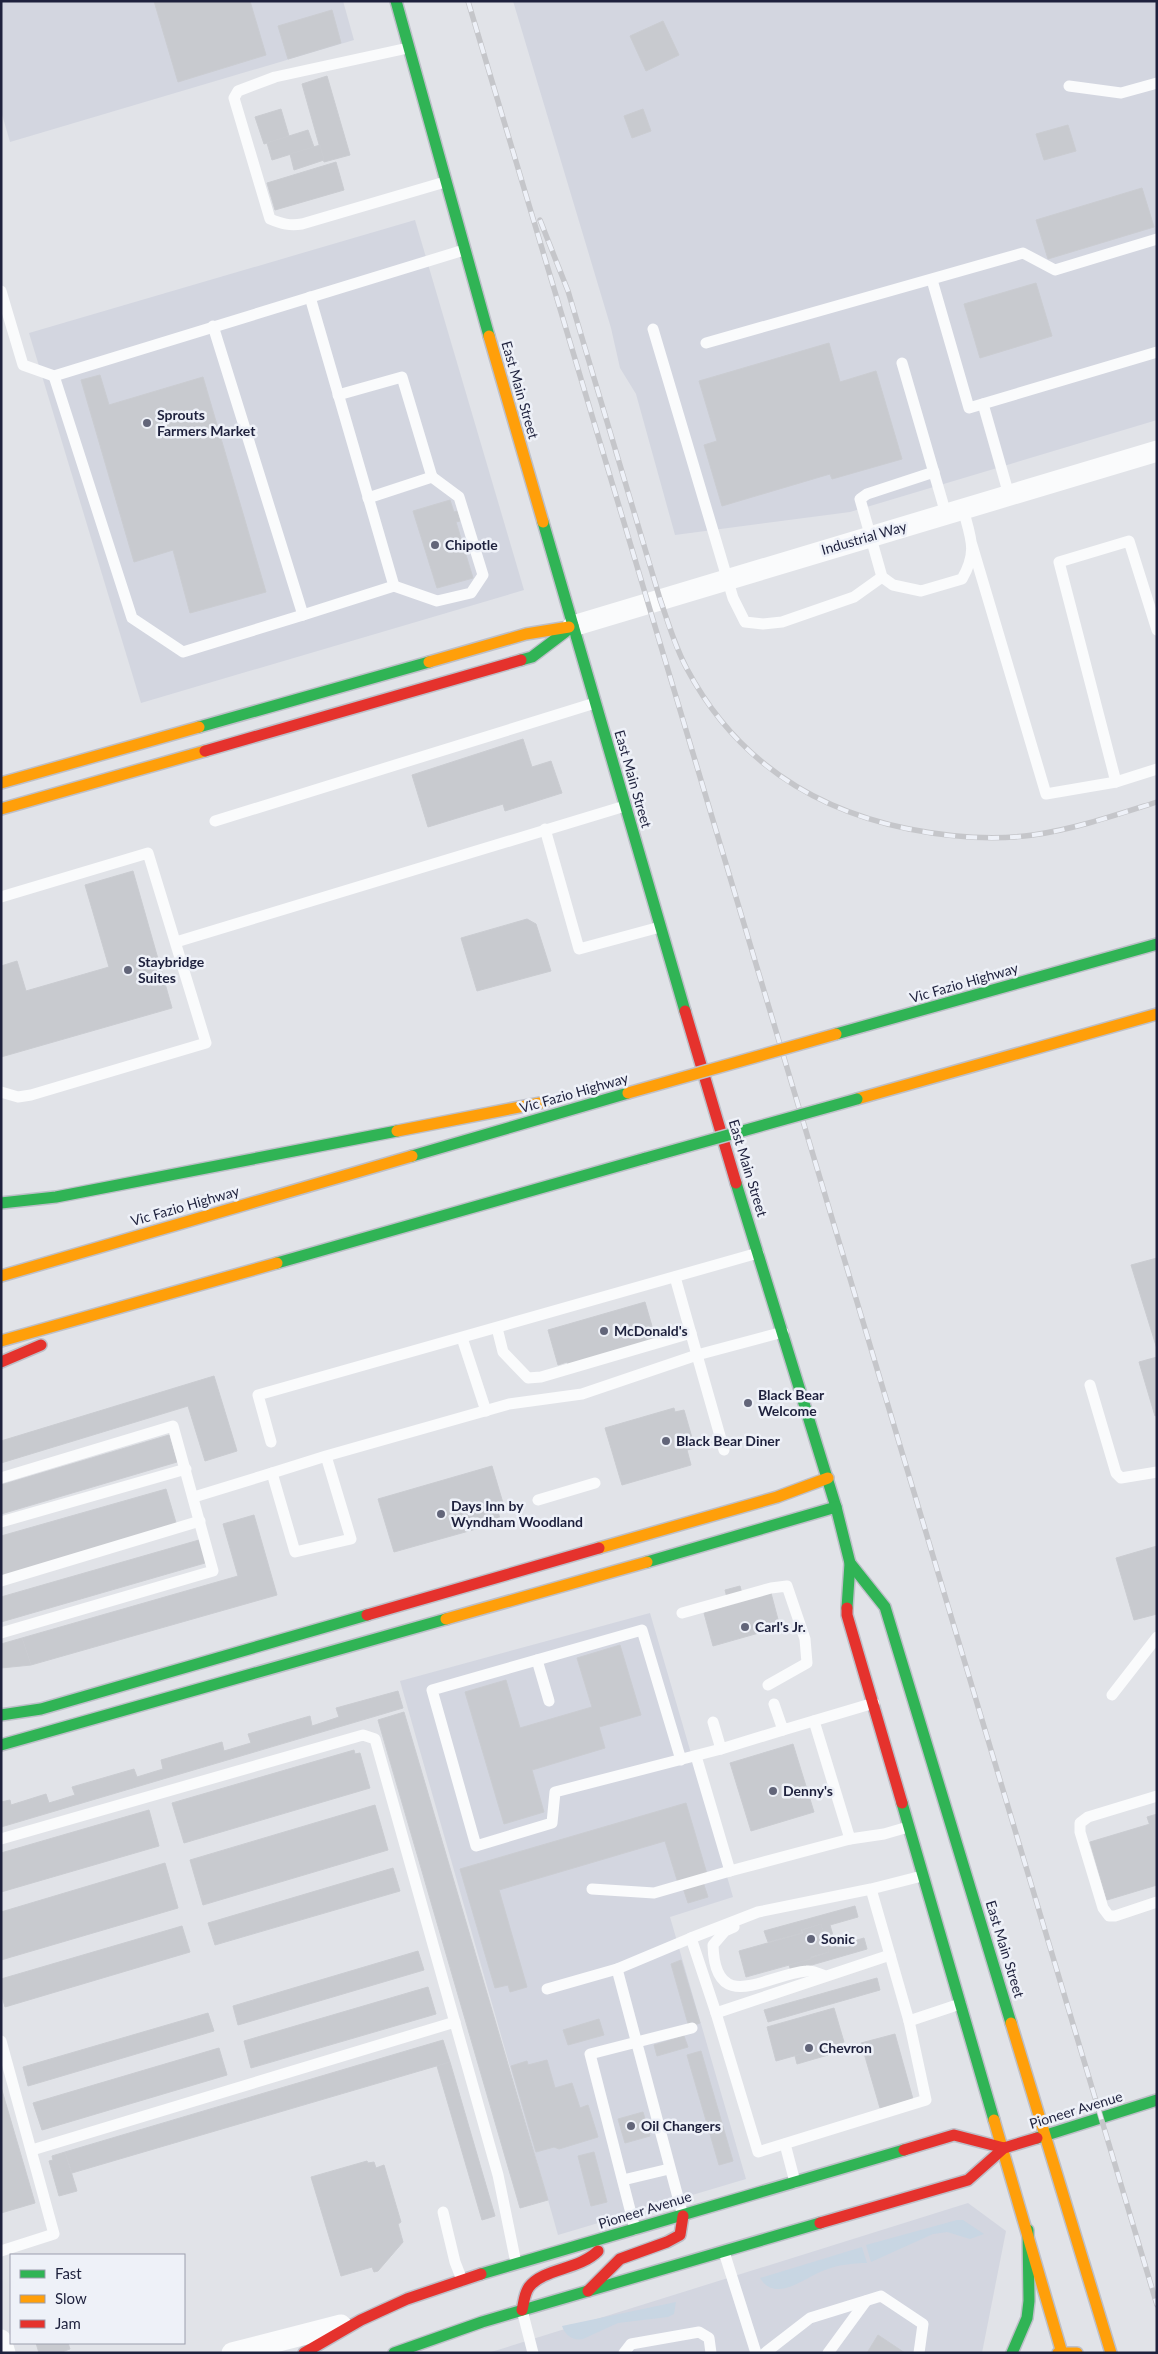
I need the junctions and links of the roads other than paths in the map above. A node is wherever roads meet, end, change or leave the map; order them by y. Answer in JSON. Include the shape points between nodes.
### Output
{"nodes":[{"id":1,"x":396,"y":1,"type":"edge"},
{"id":2,"x":408,"y":48,"type":"junction"},
{"id":3,"x":1157,"y":83,"type":"edge"},
{"id":4,"x":1069,"y":86,"type":"dead end"},
{"id":5,"x":445,"y":182,"type":"junction"},
{"id":6,"x":1157,"y":239,"type":"edge"},
{"id":7,"x":464,"y":250,"type":"junction"},
{"id":8,"x":932,"y":280,"type":"junction"},
{"id":9,"x":1,"y":291,"type":"edge"},
{"id":10,"x":310,"y":297,"type":"junction"},
{"id":11,"x":213,"y":326,"type":"junction"},
{"id":12,"x":652,"y":329,"type":"dead end"},
{"id":13,"x":706,"y":343,"type":"dead end"},
{"id":14,"x":1157,"y":352,"type":"edge"},
{"id":15,"x":902,"y":364,"type":"dead end"},
{"id":16,"x":54,"y":376,"type":"junction"},
{"id":17,"x":338,"y":395,"type":"junction"},
{"id":18,"x":983,"y":404,"type":"junction"},
{"id":19,"x":1157,"y":452,"type":"edge"},
{"id":20,"x":934,"y":472,"type":"junction"},
{"id":21,"x":432,"y":477,"type":"junction"},
{"id":22,"x":1009,"y":495,"type":"junction"},
{"id":23,"x":368,"y":498,"type":"junction"},
{"id":24,"x":955,"y":511,"type":"junction"},
{"id":25,"x":870,"y":537,"type":"junction"},
{"id":26,"x":972,"y":545,"type":"junction"},
{"id":27,"x":882,"y":577,"type":"junction"},
{"id":28,"x":728,"y":578,"type":"junction"},
{"id":29,"x":394,"y":586,"type":"junction"},
{"id":30,"x":303,"y":615,"type":"junction"},
{"id":31,"x":573,"y":626,"type":"junction"},
{"id":32,"x":1157,"y":630,"type":"edge"},
{"id":33,"x":595,"y":703,"type":"junction"},
{"id":34,"x":1157,"y":769,"type":"edge"},
{"id":35,"x":1116,"y":782,"type":"junction"},
{"id":36,"x":1,"y":783,"type":"edge"},
{"id":37,"x":625,"y":806,"type":"junction"},
{"id":38,"x":1,"y":809,"type":"edge"},
{"id":39,"x":215,"y":821,"type":"dead end"},
{"id":40,"x":545,"y":829,"type":"junction"},
{"id":41,"x":1,"y":897,"type":"edge"},
{"id":42,"x":660,"y":927,"type":"junction"},
{"id":43,"x":176,"y":942,"type":"junction"},
{"id":44,"x":1157,"y":944,"type":"edge"},
{"id":45,"x":1157,"y":1014,"type":"edge"},
{"id":46,"x":1,"y":1092,"type":"edge"},
{"id":47,"x":628,"y":1093,"type":"junction"},
{"id":48,"x":1,"y":1203,"type":"edge"},
{"id":49,"x":758,"y":1253,"type":"junction"},
{"id":50,"x":1,"y":1276,"type":"edge"},
{"id":51,"x":675,"y":1277,"type":"junction"},
{"id":52,"x":152,"y":1298,"type":"junction"},
{"id":53,"x":497,"y":1328,"type":"junction"},
{"id":54,"x":783,"y":1332,"type":"junction"},
{"id":55,"x":691,"y":1333,"type":"junction"},
{"id":56,"x":462,"y":1338,"type":"junction"},
{"id":57,"x":1,"y":1341,"type":"edge"},
{"id":58,"x":697,"y":1354,"type":"junction"},
{"id":59,"x":1,"y":1362,"type":"edge"},
{"id":60,"x":1090,"y":1385,"type":"dead end"},
{"id":61,"x":486,"y":1411,"type":"junction"},
{"id":62,"x":271,"y":1442,"type":"dead end"},
{"id":63,"x":724,"y":1450,"type":"dead end"},
{"id":64,"x":326,"y":1456,"type":"junction"},
{"id":65,"x":186,"y":1469,"type":"junction"},
{"id":66,"x":1157,"y":1472,"type":"edge"},
{"id":67,"x":272,"y":1473,"type":"junction"},
{"id":68,"x":1,"y":1478,"type":"edge"},
{"id":69,"x":828,"y":1478,"type":"junction"},
{"id":70,"x":595,"y":1483,"type":"dead end"},
{"id":71,"x":194,"y":1497,"type":"junction"},
{"id":72,"x":538,"y":1500,"type":"dead end"},
{"id":73,"x":836,"y":1507,"type":"junction"},
{"id":74,"x":200,"y":1521,"type":"junction"},
{"id":75,"x":1,"y":1522,"type":"edge"},
{"id":76,"x":850,"y":1563,"type":"junction"},
{"id":77,"x":1,"y":1581,"type":"edge"},
{"id":78,"x":682,"y":1614,"type":"dead end"},
{"id":79,"x":1,"y":1633,"type":"edge"},
{"id":80,"x":1157,"y":1637,"type":"edge"},
{"id":81,"x":537,"y":1660,"type":"junction"},
{"id":82,"x":768,"y":1685,"type":"dead end"},
{"id":83,"x":1112,"y":1695,"type":"dead end"},
{"id":84,"x":549,"y":1701,"type":"dead end"},
{"id":85,"x":874,"y":1703,"type":"junction"},
{"id":86,"x":774,"y":1704,"type":"dead end"},
{"id":87,"x":888,"y":1710,"type":"dead end"},
{"id":88,"x":1,"y":1715,"type":"edge"},
{"id":89,"x":814,"y":1721,"type":"junction"},
{"id":90,"x":713,"y":1722,"type":"dead end"},
{"id":91,"x":783,"y":1730,"type":"junction"},
{"id":92,"x":1,"y":1745,"type":"edge"},
{"id":93,"x":721,"y":1748,"type":"junction"},
{"id":94,"x":696,"y":1756,"type":"junction"},
{"id":95,"x":681,"y":1760,"type":"junction"},
{"id":96,"x":923,"y":1773,"type":"dead end"},
{"id":97,"x":1157,"y":1796,"type":"edge"},
{"id":98,"x":947,"y":1808,"type":"junction"},
{"id":99,"x":910,"y":1826,"type":"junction"},
{"id":100,"x":1,"y":1839,"type":"edge"},
{"id":101,"x":850,"y":1839,"type":"junction"},
{"id":102,"x":730,"y":1871,"type":"junction"},
{"id":103,"x":924,"y":1875,"type":"junction"},
{"id":104,"x":592,"y":1889,"type":"dead end"},
{"id":105,"x":871,"y":1889,"type":"junction"},
{"id":106,"x":1157,"y":1902,"type":"edge"},
{"id":107,"x":790,"y":1906,"type":"junction"},
{"id":108,"x":691,"y":1938,"type":"junction"},
{"id":109,"x":890,"y":1954,"type":"junction"},
{"id":110,"x":616,"y":1969,"type":"junction"},
{"id":111,"x":825,"y":1976,"type":"junction"},
{"id":112,"x":547,"y":1990,"type":"dead end"},
{"id":113,"x":962,"y":2004,"type":"junction"},
{"id":114,"x":716,"y":2013,"type":"junction"},
{"id":115,"x":909,"y":2021,"type":"junction"},
{"id":116,"x":455,"y":2022,"type":"junction"},
{"id":117,"x":692,"y":2028,"type":"dead end"},
{"id":118,"x":1,"y":2041,"type":"edge"},
{"id":119,"x":637,"y":2043,"type":"junction"},
{"id":120,"x":1157,"y":2100,"type":"edge"},
{"id":121,"x":1046,"y":2135,"type":"junction"},
{"id":122,"x":785,"y":2144,"type":"junction"},
{"id":123,"x":1004,"y":2148,"type":"junction"},
{"id":124,"x":32,"y":2150,"type":"junction"},
{"id":125,"x":669,"y":2169,"type":"junction"},
{"id":126,"x":623,"y":2180,"type":"junction"},
{"id":127,"x":796,"y":2182,"type":"junction"},
{"id":128,"x":443,"y":2212,"type":"dead end"},
{"id":129,"x":683,"y":2216,"type":"junction"},
{"id":130,"x":635,"y":2230,"type":"junction"},
{"id":131,"x":1028,"y":2230,"type":"junction"},
{"id":132,"x":610,"y":2236,"type":"junction"},
{"id":133,"x":1,"y":2251,"type":"edge"},
{"id":134,"x":724,"y":2252,"type":"junction"},
{"id":135,"x":516,"y":2263,"type":"junction"},
{"id":136,"x":462,"y":2280,"type":"junction"},
{"id":137,"x":587,"y":2292,"type":"junction"},
{"id":138,"x":866,"y":2301,"type":"junction"},
{"id":139,"x":522,"y":2310,"type":"junction"},
{"id":140,"x":360,"y":2320,"type":"junction"},
{"id":141,"x":1,"y":2340,"type":"edge"},
{"id":142,"x":1061,"y":2352,"type":"edge"},
{"id":143,"x":5,"y":2353,"type":"edge"},
{"id":144,"x":232,"y":2353,"type":"edge"},
{"id":145,"x":304,"y":2353,"type":"edge"},
{"id":146,"x":394,"y":2353,"type":"edge"},
{"id":147,"x":533,"y":2353,"type":"edge"},
{"id":148,"x":624,"y":2353,"type":"edge"},
{"id":149,"x":711,"y":2353,"type":"edge"},
{"id":150,"x":756,"y":2353,"type":"edge"},
{"id":151,"x":765,"y":2353,"type":"edge"},
{"id":152,"x":828,"y":2353,"type":"edge"},
{"id":153,"x":920,"y":2353,"type":"edge"},
{"id":154,"x":1012,"y":2353,"type":"edge"},
{"id":155,"x":1077,"y":2353,"type":"edge"},
{"id":156,"x":1111,"y":2353,"type":"edge"}],
"edges":[{"from":1,"to":2,"type":"main road","name":"East Main Street"},
{"from":2,"to":5,"type":"main road","name":"East Main Street"},
{"from":2,"to":5,"type":"lane","via":[[275,77],[238,91],[234,98],[270,219],[278,223],[302,224]]},
{"from":3,"to":4,"type":"lane","via":[[1121,93]]},
{"from":5,"to":7,"type":"main road","name":"East Main Street"},
{"from":6,"to":8,"type":"lane","via":[[1055,270],[1023,253]]},
{"from":7,"to":10,"type":"lane"},
{"from":7,"to":31,"type":"main road","name":"East Main Street"},
{"from":8,"to":13,"type":"lane"},
{"from":8,"to":18,"type":"lane","via":[[970,408]]},
{"from":9,"to":16,"type":"lane","via":[[23,365]]},
{"from":10,"to":11,"type":"lane"},
{"from":10,"to":17,"type":"lane"},
{"from":11,"to":16,"type":"lane"},
{"from":11,"to":30,"type":"lane"},
{"from":12,"to":28,"type":"lane"},
{"from":14,"to":18,"type":"lane"},
{"from":15,"to":20,"type":"lane"},
{"from":16,"to":30,"type":"lane","via":[[132,618],[183,652]]},
{"from":17,"to":21,"type":"lane","via":[[402,376]]},
{"from":17,"to":23,"type":"lane"},
{"from":18,"to":22,"type":"lane"},
{"from":19,"to":22,"type":"street","name":"Industrial Way"},
{"from":20,"to":24,"type":"lane"},
{"from":20,"to":25,"type":"lane","via":[[860,498]]},
{"from":21,"to":23,"type":"lane"},
{"from":21,"to":29,"type":"lane","via":[[459,497],[483,575],[472,594],[437,601]]},
{"from":22,"to":24,"type":"street","name":"Industrial Way"},
{"from":23,"to":29,"type":"lane"},
{"from":24,"to":25,"type":"street","name":"Industrial Way"},
{"from":24,"to":26,"type":"lane"},
{"from":25,"to":27,"type":"lane"},
{"from":25,"to":28,"type":"street","name":"Industrial Way"},
{"from":26,"to":27,"type":"lane","via":[[972,563],[962,579],[921,591],[893,585]]},
{"from":26,"to":35,"type":"lane","via":[[1046,794]]},
{"from":27,"to":28,"type":"lane","via":[[854,597],[782,622],[763,624],[745,622],[733,598]]},
{"from":28,"to":31,"type":"street","name":"Industrial Way"},
{"from":29,"to":30,"type":"lane"},
{"from":31,"to":33,"type":"main road","name":"East Main Street"},
{"from":31,"to":36,"type":"main road","via":[[526,634]]},
{"from":31,"to":38,"type":"main road","via":[[532,657]]},
{"from":32,"to":35,"type":"lane","via":[[1129,540],[1059,562]]},
{"from":33,"to":37,"type":"main road","name":"East Main Street"},
{"from":33,"to":39,"type":"lane"},
{"from":34,"to":35,"type":"lane"},
{"from":37,"to":40,"type":"lane"},
{"from":37,"to":42,"type":"main road","name":"East Main Street"},
{"from":40,"to":42,"type":"lane","via":[[579,949]]},
{"from":40,"to":43,"type":"lane"},
{"from":41,"to":43,"type":"lane","via":[[148,853]]},
{"from":42,"to":49,"type":"main road","name":"East Main Street"},
{"from":43,"to":46,"type":"lane","via":[[206,1043],[31,1095],[18,1097]]},
{"from":44,"to":47,"type":"main road","name":"Vic Fazio Highway","bridge":true},
{"from":45,"to":52,"type":"main road","bridge":true},
{"from":47,"to":48,"type":"main road","via":[[531,1103],[56,1197]]},
{"from":47,"to":50,"type":"main road","name":"Vic Fazio Highway"},
{"from":49,"to":51,"type":"lane"},
{"from":49,"to":54,"type":"main road","name":"East Main Street"},
{"from":51,"to":53,"type":"lane"},
{"from":51,"to":55,"type":"lane"},
{"from":52,"to":57,"type":"main road"},
{"from":52,"to":59,"type":"main road"},
{"from":53,"to":55,"type":"lane","via":[[504,1352],[528,1378]]},
{"from":53,"to":56,"type":"lane"},
{"from":54,"to":58,"type":"lane"},
{"from":54,"to":69,"type":"main road","name":"East Main Street"},
{"from":55,"to":58,"type":"lane"},
{"from":56,"to":61,"type":"lane"},
{"from":56,"to":62,"type":"lane","via":[[258,1395]]},
{"from":58,"to":61,"type":"lane","via":[[582,1394],[509,1404]]},
{"from":58,"to":63,"type":"lane"},
{"from":60,"to":66,"type":"lane","via":[[1116,1473],[1121,1478]]},
{"from":61,"to":64,"type":"lane"},
{"from":64,"to":67,"type":"lane"},
{"from":64,"to":67,"type":"lane","via":[[351,1539],[295,1552]]},
{"from":65,"to":68,"type":"lane","via":[[173,1426]]},
{"from":65,"to":71,"type":"lane"},
{"from":65,"to":75,"type":"lane"},
{"from":67,"to":71,"type":"lane"},
{"from":69,"to":73,"type":"main road","name":"East Main Street"},
{"from":69,"to":88,"type":"main road","via":[[778,1497],[50,1706]]},
{"from":70,"to":72,"type":"lane"},
{"from":71,"to":74,"type":"lane"},
{"from":73,"to":76,"type":"main road","name":"East Main Street"},
{"from":73,"to":92,"type":"main road"},
{"from":74,"to":77,"type":"lane"},
{"from":74,"to":79,"type":"lane","via":[[212,1571]]},
{"from":76,"to":85,"type":"main road","name":"East Main Street","via":[[847,1615]]},
{"from":76,"to":98,"type":"main road","name":"East Main Street","via":[[885,1607]]},
{"from":78,"to":82,"type":"lane","via":[[786,1586],[805,1639],[807,1663]]},
{"from":80,"to":83,"type":"lane"},
{"from":81,"to":84,"type":"lane"},
{"from":81,"to":95,"type":"lane","via":[[642,1630]]},
{"from":81,"to":95,"type":"lane","via":[[432,1690],[476,1846],[552,1823],[556,1792]]},
{"from":85,"to":87,"type":"main road"},
{"from":85,"to":89,"type":"lane"},
{"from":85,"to":99,"type":"main road","name":"East Main Street"},
{"from":86,"to":91,"type":"lane"},
{"from":89,"to":91,"type":"lane"},
{"from":89,"to":101,"type":"lane"},
{"from":90,"to":93,"type":"lane"},
{"from":91,"to":93,"type":"lane"},
{"from":93,"to":94,"type":"lane"},
{"from":94,"to":95,"type":"lane"},
{"from":94,"to":102,"type":"lane"},
{"from":96,"to":98,"type":"main road"},
{"from":97,"to":106,"type":"lane","via":[[1088,1817],[1080,1823],[1080,1832],[1103,1908],[1109,1916]]},
{"from":98,"to":121,"type":"main road","name":"East Main Street"},
{"from":99,"to":101,"type":"lane"},
{"from":99,"to":103,"type":"main road","name":"East Main Street"},
{"from":100,"to":116,"type":"lane","via":[[363,1735],[375,1739]]},
{"from":101,"to":102,"type":"lane"},
{"from":102,"to":104,"type":"lane","via":[[654,1894]]},
{"from":103,"to":105,"type":"lane"},
{"from":103,"to":113,"type":"main road","name":"East Main Street"},
{"from":105,"to":107,"type":"lane"},
{"from":105,"to":109,"type":"lane"},
{"from":107,"to":108,"type":"lane","via":[[758,1912]]},
{"from":107,"to":111,"type":"lane","via":[[725,1931],[712,1945],[718,1974],[726,1983],[746,1988],[808,1970]]},
{"from":108,"to":110,"type":"lane"},
{"from":108,"to":114,"type":"lane"},
{"from":109,"to":111,"type":"lane"},
{"from":109,"to":115,"type":"lane"},
{"from":110,"to":112,"type":"lane"},
{"from":110,"to":119,"type":"lane"},
{"from":111,"to":114,"type":"lane"},
{"from":113,"to":115,"type":"lane"},
{"from":113,"to":123,"type":"main road","name":"East Main Street"},
{"from":114,"to":122,"type":"lane","via":[[758,2152]]},
{"from":115,"to":122,"type":"lane","via":[[926,2100]]},
{"from":116,"to":124,"type":"lane"},
{"from":116,"to":135,"type":"lane","via":[[498,2175]]},
{"from":117,"to":119,"type":"lane"},
{"from":118,"to":124,"type":"lane"},
{"from":119,"to":125,"type":"lane"},
{"from":119,"to":126,"type":"lane","via":[[590,2054]]},
{"from":120,"to":121,"type":"main road","name":"Pioneer Avenue"},
{"from":121,"to":123,"type":"main road","name":"Pioneer Avenue"},
{"from":121,"to":156,"type":"main road","name":"East Main Street"},
{"from":122,"to":127,"type":"lane"},
{"from":123,"to":127,"type":"main road","name":"Pioneer Avenue","via":[[954,2135]]},
{"from":123,"to":131,"type":"main road","name":"East Main Street"},
{"from":123,"to":134,"type":"main road","name":"Pioneer Avenue","via":[[968,2180]]},
{"from":124,"to":133,"type":"lane","via":[[54,2234]]},
{"from":125,"to":126,"type":"lane"},
{"from":125,"to":129,"type":"lane"},
{"from":126,"to":130,"type":"lane"},
{"from":127,"to":129,"type":"main road","name":"Pioneer Avenue"},
{"from":128,"to":136,"type":"lane"},
{"from":129,"to":130,"type":"main road","name":"Pioneer Avenue"},
{"from":129,"to":137,"type":"main road","via":[[680,2235],[672,2241],[624,2257]]},
{"from":130,"to":132,"type":"main road","name":"Pioneer Avenue"},
{"from":131,"to":142,"type":"main road","name":"East Main Street"},
{"from":131,"to":154,"type":"main road","via":[[1027,2318]]},
{"from":132,"to":135,"type":"main road","name":"Pioneer Avenue"},
{"from":132,"to":139,"type":"main road","via":[[591,2260],[537,2280],[529,2287]]},
{"from":134,"to":137,"type":"main road","name":"Pioneer Avenue"},
{"from":134,"to":150,"type":"lane"},
{"from":135,"to":136,"type":"main road","name":"Pioneer Avenue"},
{"from":136,"to":140,"type":"main road","name":"Pioneer Avenue"},
{"from":137,"to":139,"type":"main road","name":"Pioneer Avenue"},
{"from":138,"to":151,"type":"lane","via":[[810,2318]]},
{"from":138,"to":152,"type":"lane"},
{"from":138,"to":153,"type":"lane","via":[[881,2296],[923,2324]]},
{"from":139,"to":146,"type":"main road","name":"Pioneer Avenue"},
{"from":139,"to":147,"type":"lane"},
{"from":140,"to":144,"type":"street"},
{"from":140,"to":145,"type":"main road","name":"Pioneer Avenue"},
{"from":141,"to":143,"type":"street"},
{"from":142,"to":155,"type":"main road"},
{"from":148,"to":149,"type":"lane","via":[[631,2344],[699,2332],[709,2338]]}]}
